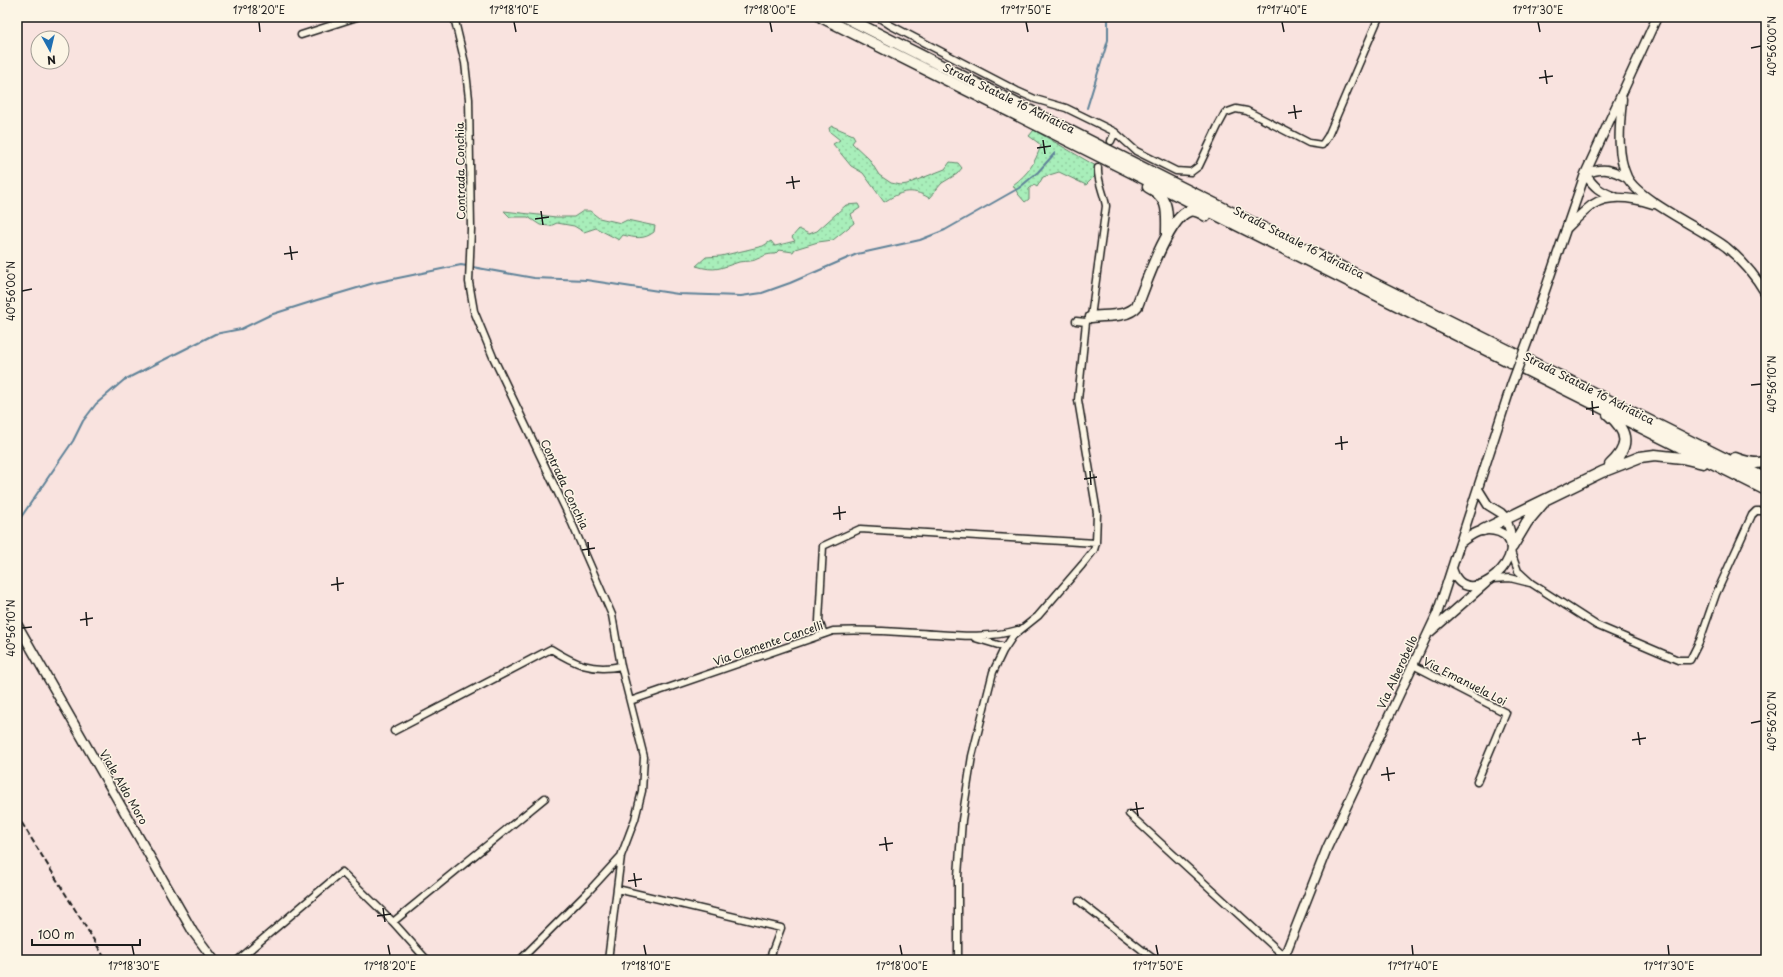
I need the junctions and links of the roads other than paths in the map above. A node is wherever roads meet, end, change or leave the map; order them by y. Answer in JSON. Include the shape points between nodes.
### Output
{"nodes":[{"id":1,"x":357,"y":17,"type":"edge"},
{"id":2,"x":454,"y":17,"type":"edge"},
{"id":3,"x":821,"y":17,"type":"edge"},
{"id":4,"x":845,"y":17,"type":"edge"},
{"id":5,"x":878,"y":17,"type":"edge"},
{"id":6,"x":1379,"y":17,"type":"edge"},
{"id":7,"x":1657,"y":17,"type":"edge"},
{"id":8,"x":302,"y":35,"type":"dead end"},
{"id":9,"x":1623,"y":90,"type":"junction"},
{"id":10,"x":1115,"y":132,"type":"junction"},
{"id":11,"x":1111,"y":141,"type":"tunnel mouth"},
{"id":12,"x":1107,"y":159,"type":"junction"},
{"id":13,"x":1098,"y":168,"type":"tunnel mouth"},
{"id":14,"x":1585,"y":174,"type":"junction"},
{"id":15,"x":1627,"y":178,"type":"junction"},
{"id":16,"x":1615,"y":197,"type":"junction"},
{"id":17,"x":1659,"y":205,"type":"junction"},
{"id":18,"x":1566,"y":230,"type":"junction"},
{"id":19,"x":1167,"y":234,"type":"junction"},
{"id":20,"x":1277,"y":245,"type":"junction"},
{"id":21,"x":1766,"y":294,"type":"edge"},
{"id":22,"x":1088,"y":319,"type":"junction"},
{"id":23,"x":1076,"y":321,"type":"dead end"},
{"id":24,"x":1601,"y":408,"type":"junction"},
{"id":25,"x":1705,"y":449,"type":"junction"},
{"id":26,"x":1766,"y":461,"type":"edge"},
{"id":27,"x":1725,"y":469,"type":"junction"},
{"id":28,"x":1602,"y":472,"type":"junction"},
{"id":29,"x":1766,"y":479,"type":"edge"},
{"id":30,"x":1478,"y":489,"type":"junction"},
{"id":31,"x":1766,"y":490,"type":"edge"},
{"id":32,"x":1546,"y":500,"type":"junction"},
{"id":33,"x":1766,"y":512,"type":"edge"},
{"id":34,"x":1506,"y":518,"type":"junction"},
{"id":35,"x":1482,"y":530,"type":"junction"},
{"id":36,"x":1096,"y":543,"type":"junction"},
{"id":37,"x":1460,"y":543,"type":"junction"},
{"id":38,"x":1511,"y":547,"type":"junction"},
{"id":39,"x":1452,"y":568,"type":"junction"},
{"id":40,"x":1490,"y":581,"type":"junction"},
{"id":41,"x":1531,"y":583,"type":"junction"},
{"id":42,"x":17,"y":624,"type":"edge"},
{"id":43,"x":1022,"y":629,"type":"junction"},
{"id":44,"x":824,"y":634,"type":"junction"},
{"id":45,"x":994,"y":635,"type":"junction"},
{"id":46,"x":965,"y":636,"type":"junction"},
{"id":47,"x":1427,"y":636,"type":"junction"},
{"id":48,"x":987,"y":641,"type":"junction"},
{"id":49,"x":1007,"y":645,"type":"junction"},
{"id":50,"x":1000,"y":657,"type":"junction"},
{"id":51,"x":1413,"y":665,"type":"junction"},
{"id":52,"x":621,"y":666,"type":"junction"},
{"id":53,"x":630,"y":701,"type":"junction"},
{"id":54,"x":394,"y":731,"type":"dead end"},
{"id":55,"x":1477,"y":782,"type":"dead end"},
{"id":56,"x":545,"y":798,"type":"dead end"},
{"id":57,"x":1129,"y":814,"type":"dead end"},
{"id":58,"x":621,"y":856,"type":"junction"},
{"id":59,"x":617,"y":889,"type":"junction"},
{"id":60,"x":1079,"y":901,"type":"dead end"},
{"id":61,"x":393,"y":922,"type":"junction"},
{"id":62,"x":1284,"y":958,"type":"edge"},
{"id":63,"x":214,"y":960,"type":"edge"},
{"id":64,"x":238,"y":960,"type":"edge"},
{"id":65,"x":427,"y":960,"type":"edge"},
{"id":66,"x":520,"y":960,"type":"edge"},
{"id":67,"x":608,"y":960,"type":"edge"},
{"id":68,"x":769,"y":960,"type":"edge"},
{"id":69,"x":958,"y":960,"type":"edge"},
{"id":70,"x":1155,"y":960,"type":"edge"}],
"edges":[{"from":1,"to":8,"type":"street"},
{"from":2,"to":52,"type":"street","name":"Contrada Conchia","via":[[470,99],[472,229],[469,282],[474,311],[612,616]]},
{"from":3,"to":12,"type":"highway","name":"Strada Statale 16 Adriatica"},
{"from":4,"to":25,"type":"highway","name":"Strada Statale 16 Adriatica"},
{"from":5,"to":10,"type":"street","via":[[1017,91],[1066,108]]},
{"from":6,"to":10,"type":"street","via":[[1322,145],[1309,143],[1247,111],[1236,108],[1225,113],[1199,166],[1191,172],[1176,171],[1136,151]]},
{"from":7,"to":9,"type":"main road","name":"Via Alberobello"},
{"from":9,"to":14,"type":"main road","name":"Via Alberobello"},
{"from":9,"to":15,"type":"main road","via":[[1619,133]]},
{"from":10,"to":11,"type":"street"},
{"from":12,"to":19,"type":"highway","via":[[1124,175],[1159,192],[1167,214]]},
{"from":12,"to":20,"type":"highway","name":"Strada Statale 16 Adriatica"},
{"from":13,"to":22,"type":"street","via":[[1106,206]]},
{"from":14,"to":15,"type":"main road","via":[[1606,168]]},
{"from":14,"to":16,"type":"main road","via":[[1599,191]]},
{"from":14,"to":18,"type":"main road","name":"Via Alberobello"},
{"from":15,"to":17,"type":"main road","via":[[1640,192]]},
{"from":16,"to":17,"type":"main road","via":[[1635,198]]},
{"from":16,"to":18,"type":"main road","via":[[1593,204]]},
{"from":17,"to":21,"type":"main road","via":[[1726,248],[1744,264]]},
{"from":18,"to":30,"type":"main road","name":"Via Alberobello","bridge":true},
{"from":19,"to":20,"type":"highway","via":[[1187,211],[1196,211],[1256,241]]},
{"from":19,"to":22,"type":"highway","via":[[1133,311]]},
{"from":20,"to":24,"type":"highway","name":"Strada Statale 16 Adriatica"},
{"from":22,"to":23,"type":"street"},
{"from":22,"to":36,"type":"street","via":[[1078,400],[1097,512]]},
{"from":24,"to":27,"type":"highway","name":"Strada Statale 16 Adriatica"},
{"from":24,"to":28,"type":"highway","via":[[1621,428],[1625,437],[1625,445],[1618,457]]},
{"from":25,"to":26,"type":"highway","via":[[1747,462]]},
{"from":25,"to":29,"type":"highway","name":"Strada Statale 16 Adriatica"},
{"from":27,"to":28,"type":"highway","via":[[1682,458],[1655,455],[1633,459]]},
{"from":27,"to":31,"type":"highway","name":"Strada Statale 16 Adriatica"},
{"from":28,"to":32,"type":"highway"},
{"from":30,"to":34,"type":"main road","via":[[1488,505]]},
{"from":30,"to":37,"type":"main road","name":"Via Alberobello"},
{"from":32,"to":34,"type":"highway"},
{"from":32,"to":38,"type":"highway","via":[[1527,522]]},
{"from":33,"to":41,"type":"street","via":[[1756,511],[1752,515],[1716,594],[1690,660],[1678,660],[1596,625]]},
{"from":34,"to":35,"type":"highway"},
{"from":34,"to":38,"type":"main road"},
{"from":35,"to":37,"type":"main road"},
{"from":35,"to":38,"type":"main road","via":[[1507,536]]},
{"from":36,"to":43,"type":"street","via":[[1094,550],[1082,565],[1038,616]]},
{"from":36,"to":44,"type":"street","via":[[860,529],[823,546],[820,621]]},
{"from":37,"to":39,"type":"main road","name":"Via Alberobello"},
{"from":38,"to":40,"type":"main road","via":[[1503,567]]},
{"from":38,"to":41,"type":"street","via":[[1518,571]]},
{"from":39,"to":40,"type":"main road","via":[[1454,577],[1463,584],[1472,586]]},
{"from":39,"to":47,"type":"main road","name":"Via Alberobello"},
{"from":40,"to":41,"type":"street","via":[[1510,578]]},
{"from":40,"to":47,"type":"main road"},
{"from":42,"to":63,"type":"main road","name":"Viale Aldo Moro","via":[[193,932]]},
{"from":43,"to":45,"type":"street"},
{"from":43,"to":49,"type":"street"},
{"from":44,"to":46,"type":"street","name":"Via Clemente Cancelli","via":[[854,629]]},
{"from":44,"to":53,"type":"street","name":"Via Clemente Cancelli"},
{"from":45,"to":46,"type":"street"},
{"from":45,"to":49,"type":"street","via":[[1006,640]]},
{"from":46,"to":48,"type":"street"},
{"from":47,"to":51,"type":"main road","name":"Via Alberobello"},
{"from":48,"to":49,"type":"street"},
{"from":48,"to":50,"type":"street","via":[[997,650]]},
{"from":49,"to":50,"type":"street"},
{"from":50,"to":69,"type":"street","via":[[993,672],[972,756],[962,820],[958,876]]},
{"from":51,"to":55,"type":"street","name":"Via Emanuela Loi","via":[[1506,712]]},
{"from":51,"to":62,"type":"main road","name":"Via Alberobello","via":[[1327,848]]},
{"from":52,"to":53,"type":"street","name":"Contrada Conchia"},
{"from":52,"to":54,"type":"street","via":[[606,669],[586,666],[551,649]]},
{"from":53,"to":58,"type":"street","name":"Contrada Conchia","via":[[644,758],[642,791]]},
{"from":56,"to":61,"type":"street"},
{"from":57,"to":62,"type":"street"},
{"from":58,"to":59,"type":"street","name":"Contrada Conchia"},
{"from":58,"to":66,"type":"street"},
{"from":59,"to":67,"type":"street","name":"Contrada Conchia"},
{"from":59,"to":68,"type":"street","via":[[781,928]]},
{"from":60,"to":70,"type":"street"},
{"from":61,"to":64,"type":"street","via":[[342,872]]},
{"from":61,"to":65,"type":"street"}]}
